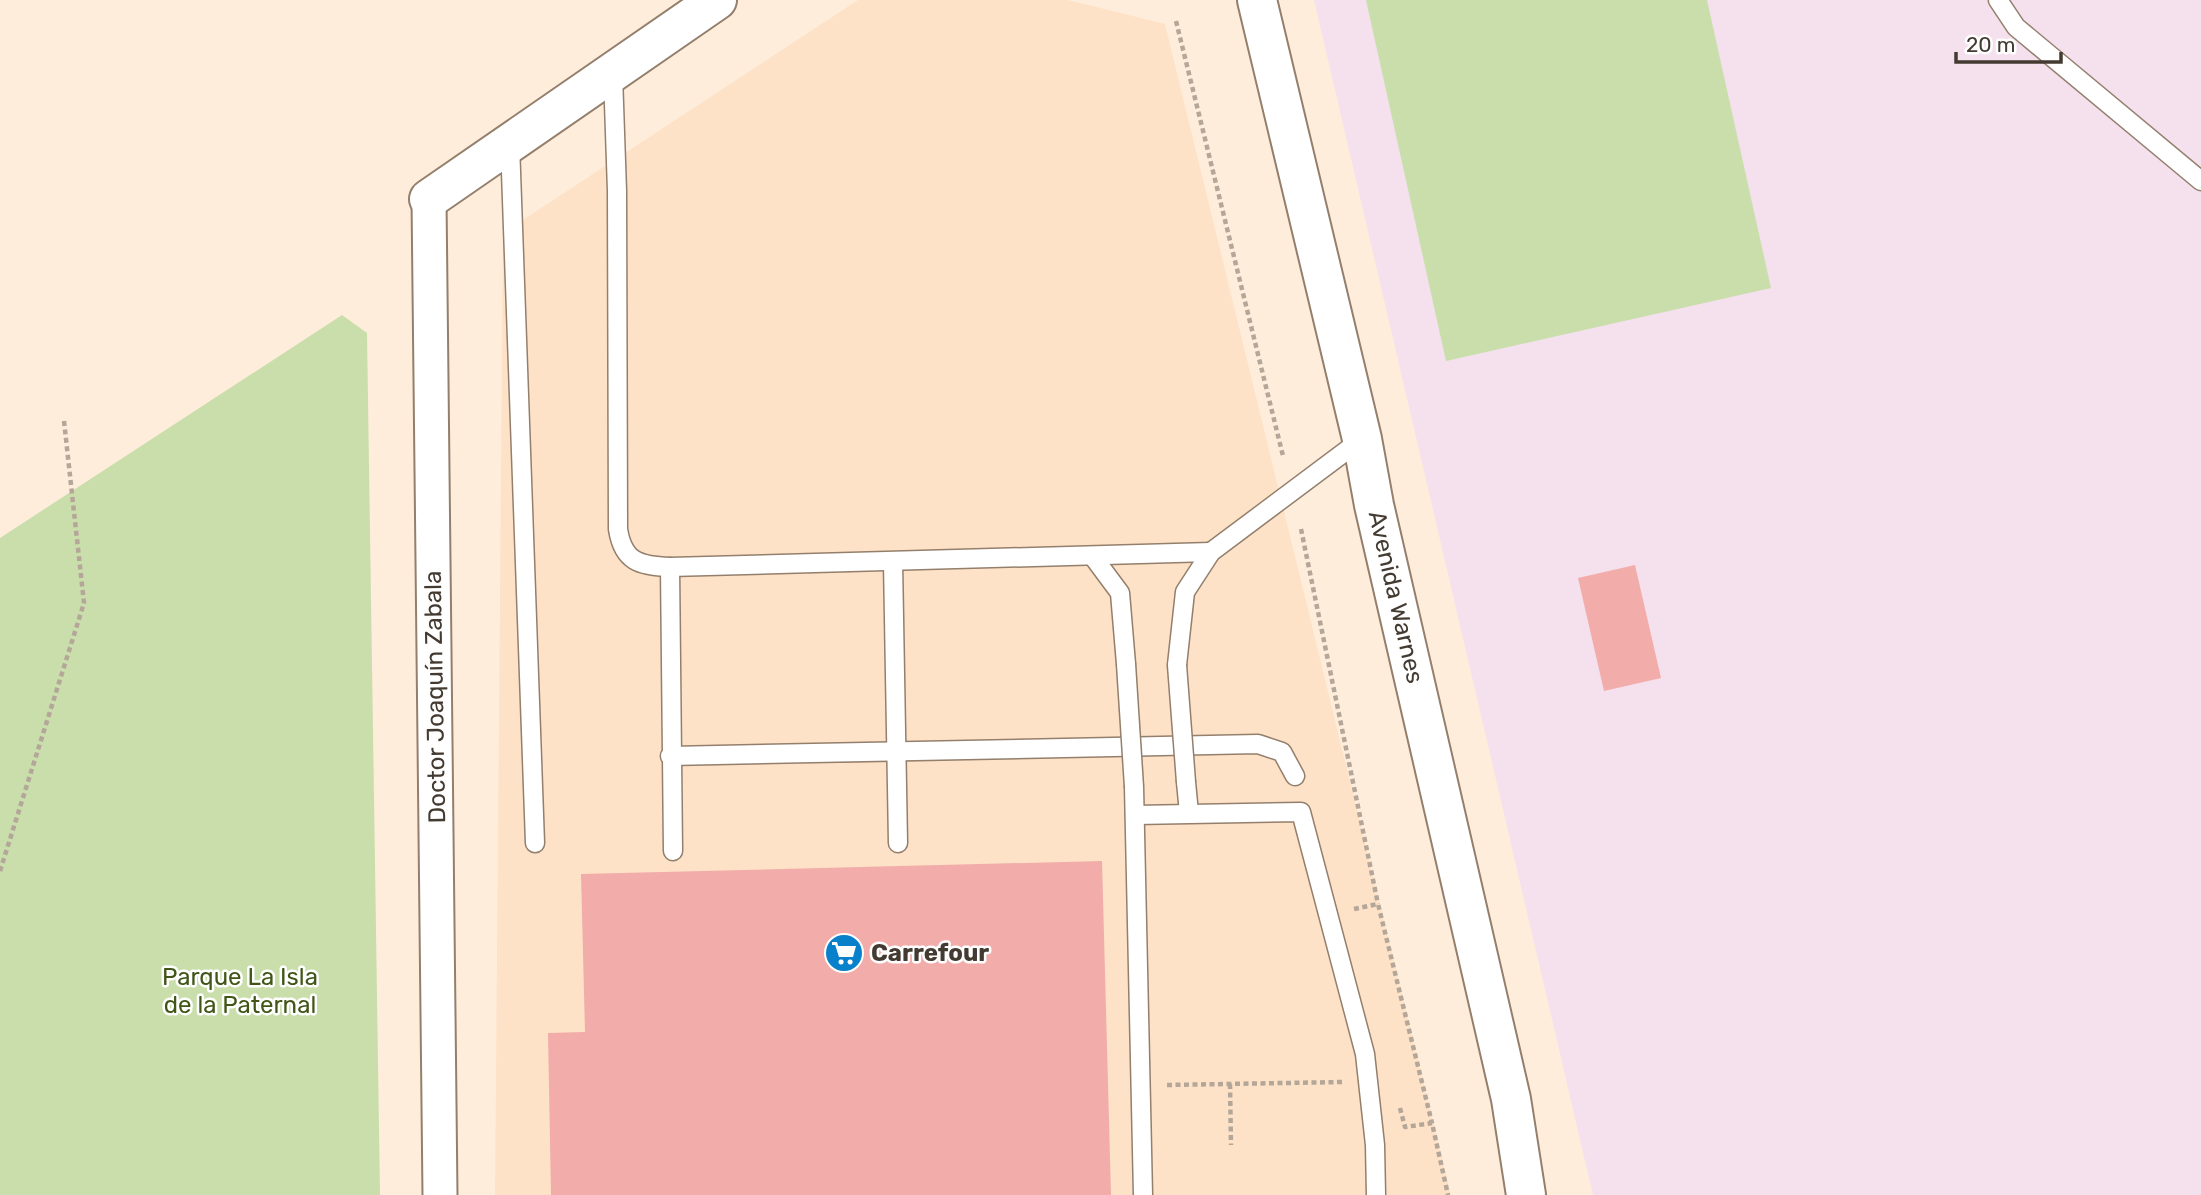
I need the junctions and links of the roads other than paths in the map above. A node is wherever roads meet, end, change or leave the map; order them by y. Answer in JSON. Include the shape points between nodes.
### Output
{"nodes":[{"id":1,"x":718,"y":0,"type":"edge"},
{"id":2,"x":1257,"y":0,"type":"edge"},
{"id":3,"x":1998,"y":0,"type":"edge"},
{"id":4,"x":613,"y":75,"type":"junction"},
{"id":5,"x":510,"y":144,"type":"junction"},
{"id":6,"x":2201,"y":181,"type":"edge"},
{"id":7,"x":429,"y":199,"type":"joint"},
{"id":8,"x":1362,"y":439,"type":"junction"},
{"id":9,"x":1211,"y":552,"type":"junction"},
{"id":10,"x":1094,"y":558,"type":"junction"},
{"id":11,"x":894,"y":562,"type":"junction"},
{"id":12,"x":670,"y":567,"type":"junction"},
{"id":13,"x":897,"y":751,"type":"junction"},
{"id":14,"x":670,"y":756,"type":"junction"},
{"id":15,"x":1294,"y":776,"type":"dead end"},
{"id":16,"x":1189,"y":813,"type":"junction"},
{"id":17,"x":1135,"y":815,"type":"junction"},
{"id":18,"x":535,"y":843,"type":"dead end"},
{"id":19,"x":898,"y":843,"type":"dead end"},
{"id":20,"x":673,"y":851,"type":"dead end"},
{"id":21,"x":440,"y":1195,"type":"edge"},
{"id":22,"x":1143,"y":1195,"type":"edge"},
{"id":23,"x":1376,"y":1195,"type":"edge"},
{"id":24,"x":1526,"y":1195,"type":"edge"}],
"edges":[{"from":1,"to":4,"type":"main road"},
{"from":2,"to":8,"type":"main road","name":"Avenida Warnes"},
{"from":3,"to":6,"type":"lane","via":[[2016,27]]},
{"from":4,"to":5,"type":"main road"},
{"from":4,"to":12,"type":"lane","via":[[618,529],[620,546],[632,559],[646,566]]},
{"from":5,"to":7,"type":"main road"},
{"from":5,"to":18,"type":"lane"},
{"from":7,"to":21,"type":"street","name":"Doctor Joaquín Zabala"},
{"from":8,"to":9,"type":"lane"},
{"from":8,"to":24,"type":"main road","name":"Avenida Warnes","via":[[1511,1100]]},
{"from":9,"to":10,"type":"lane"},
{"from":9,"to":16,"type":"lane","bridge":true,"via":[[1185,592],[1177,665]]},
{"from":10,"to":11,"type":"lane"},
{"from":10,"to":17,"type":"lane","bridge":true,"via":[[1120,593]]},
{"from":11,"to":12,"type":"lane"},
{"from":11,"to":13,"type":"lane"},
{"from":12,"to":14,"type":"lane"},
{"from":13,"to":14,"type":"lane"},
{"from":13,"to":15,"type":"lane","via":[[1258,744],[1282,752]]},
{"from":13,"to":19,"type":"lane"},
{"from":14,"to":20,"type":"lane"},
{"from":16,"to":17,"type":"lane"},
{"from":16,"to":23,"type":"lane","via":[[1301,812],[1365,1054]]},
{"from":17,"to":22,"type":"lane"}]}
